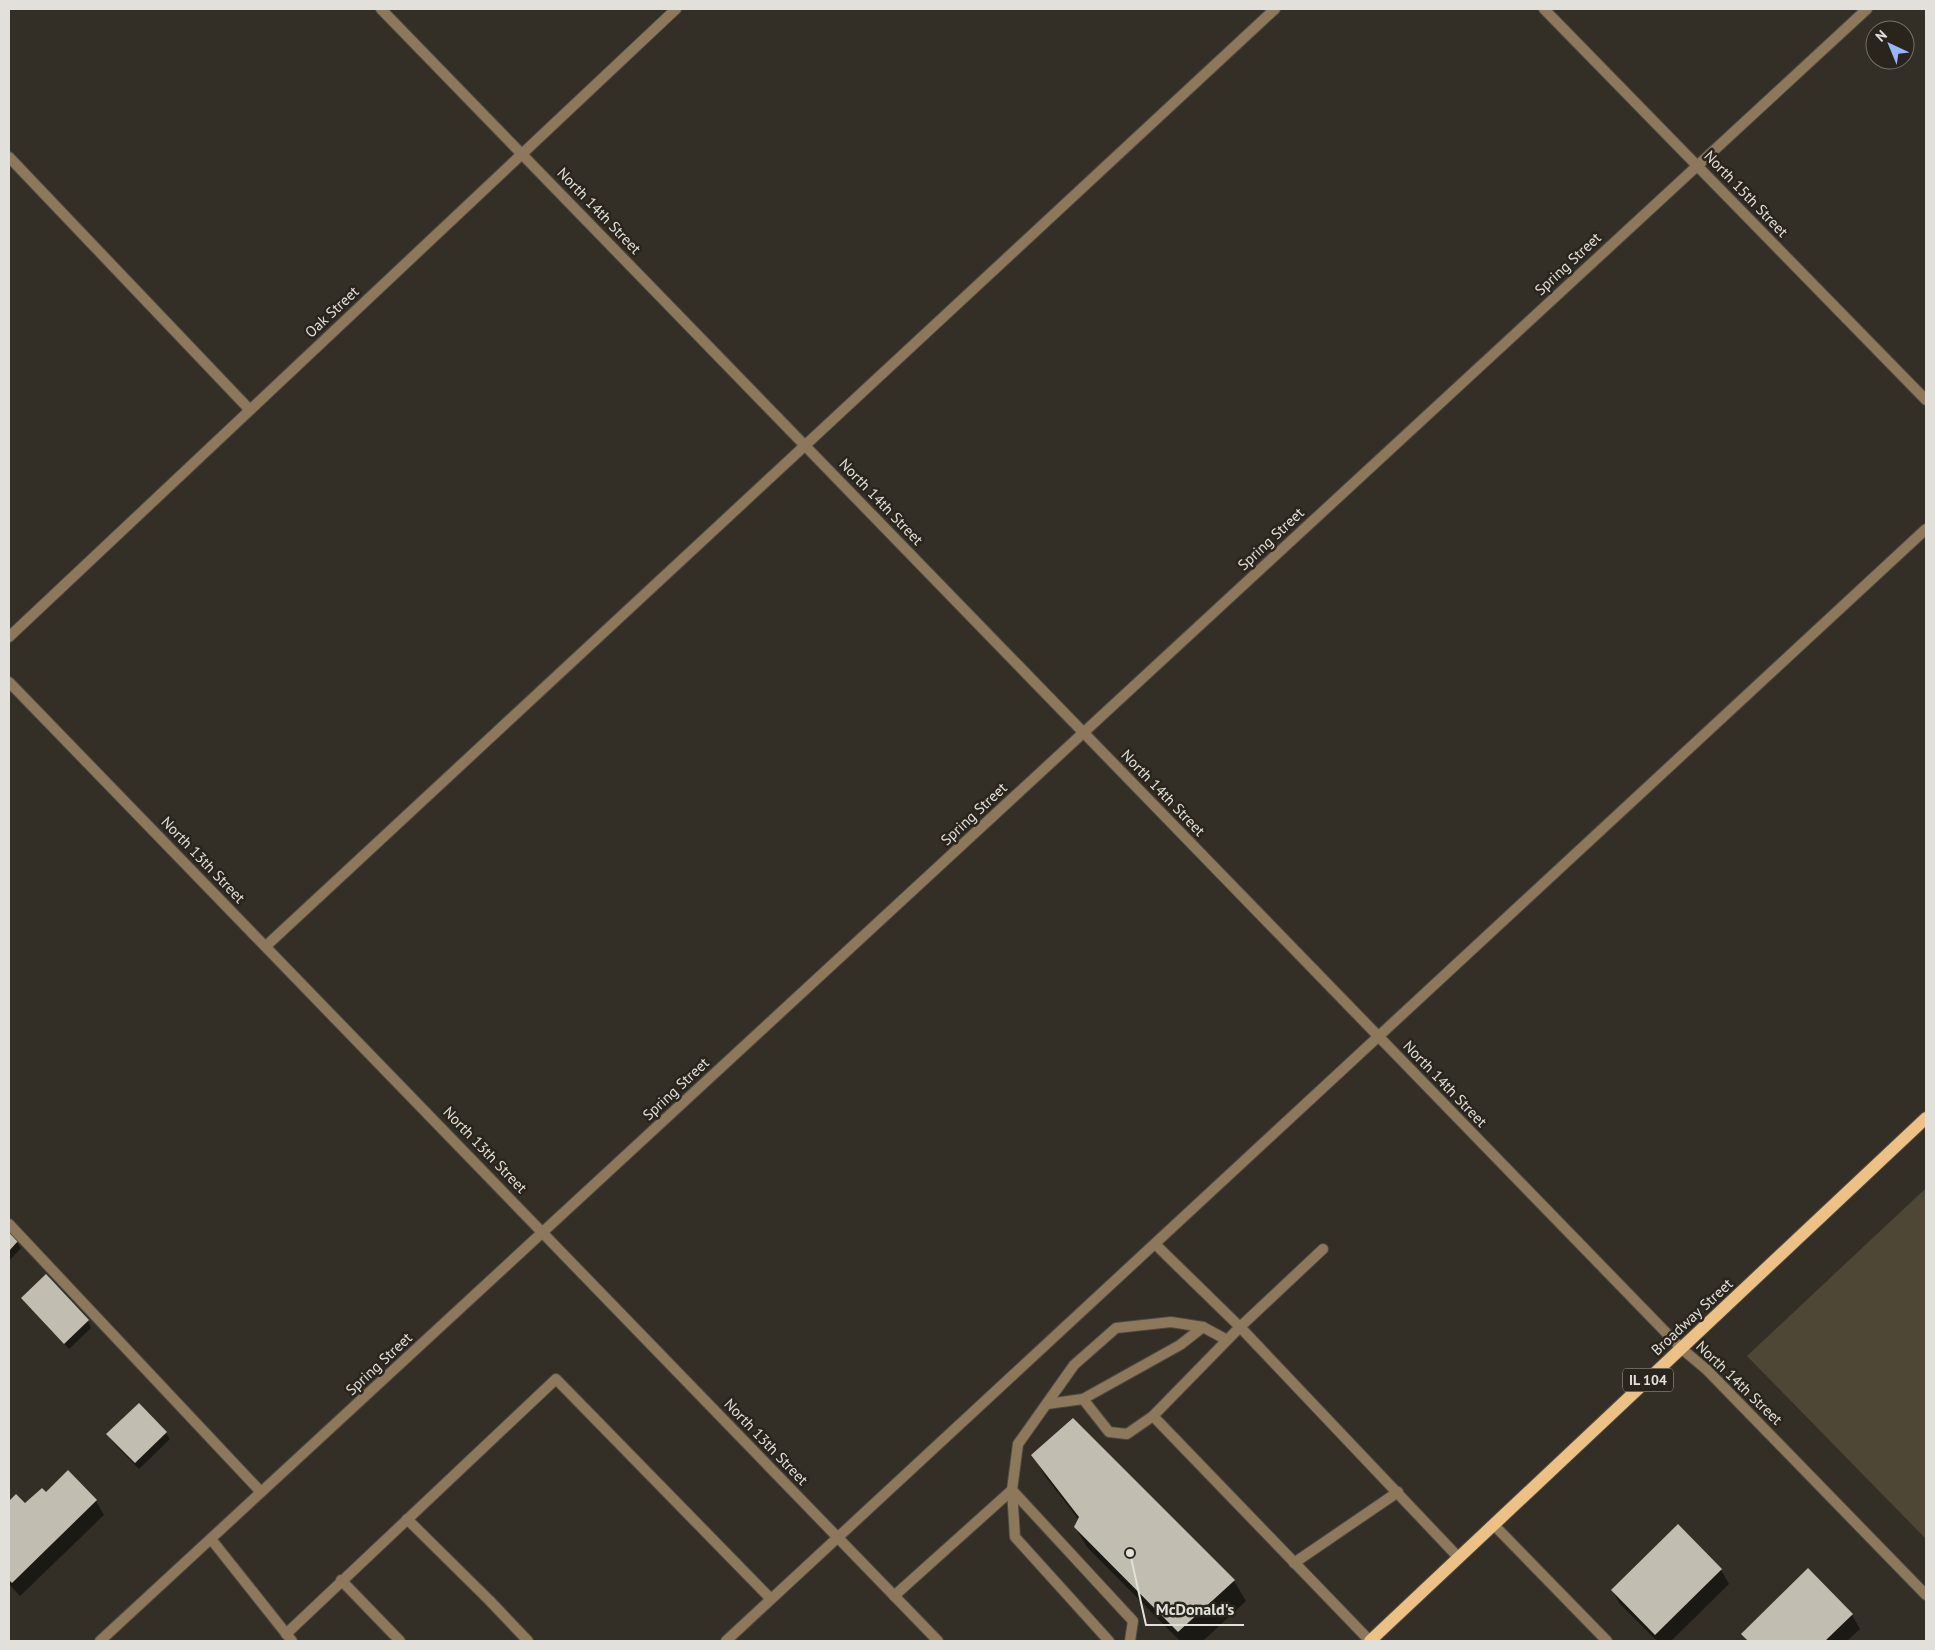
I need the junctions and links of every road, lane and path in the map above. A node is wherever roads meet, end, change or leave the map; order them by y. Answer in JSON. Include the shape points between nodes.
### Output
{"nodes":[{"id":1,"x":381,"y":9,"type":"edge"},
{"id":2,"x":676,"y":9,"type":"edge"},
{"id":3,"x":1275,"y":9,"type":"edge"},
{"id":4,"x":1544,"y":9,"type":"edge"},
{"id":5,"x":1867,"y":9,"type":"edge"},
{"id":6,"x":522,"y":154,"type":"junction"},
{"id":7,"x":9,"y":157,"type":"edge"},
{"id":8,"x":1697,"y":166,"type":"junction"},
{"id":9,"x":1926,"y":400,"type":"edge"},
{"id":10,"x":250,"y":410,"type":"junction"},
{"id":11,"x":805,"y":445,"type":"junction"},
{"id":12,"x":1926,"y":529,"type":"edge"},
{"id":13,"x":9,"y":637,"type":"edge"},
{"id":14,"x":9,"y":682,"type":"edge"},
{"id":15,"x":1084,"y":733,"type":"junction"},
{"id":16,"x":266,"y":946,"type":"junction"},
{"id":17,"x":1379,"y":1037,"type":"junction"},
{"id":18,"x":1926,"y":1118,"type":"edge"},
{"id":19,"x":9,"y":1224,"type":"edge"},
{"id":20,"x":544,"y":1232,"type":"junction"},
{"id":21,"x":1155,"y":1244,"type":"junction"},
{"id":22,"x":1323,"y":1249,"type":"dead end"},
{"id":23,"x":1202,"y":1327,"type":"junction"},
{"id":24,"x":1240,"y":1327,"type":"junction"},
{"id":25,"x":1227,"y":1340,"type":"junction"},
{"id":26,"x":1682,"y":1349,"type":"junction"},
{"id":27,"x":1083,"y":1398,"type":"junction"},
{"id":28,"x":1046,"y":1404,"type":"junction"},
{"id":29,"x":1153,"y":1416,"type":"junction"},
{"id":30,"x":1012,"y":1490,"type":"junction"},
{"id":31,"x":261,"y":1492,"type":"junction"},
{"id":32,"x":1398,"y":1492,"type":"junction"},
{"id":33,"x":407,"y":1519,"type":"junction"},
{"id":34,"x":1494,"y":1525,"type":"junction"},
{"id":35,"x":837,"y":1537,"type":"junction"},
{"id":36,"x":212,"y":1539,"type":"junction"},
{"id":37,"x":1459,"y":1558,"type":"junction"},
{"id":38,"x":1294,"y":1563,"type":"junction"},
{"id":39,"x":341,"y":1580,"type":"junction"},
{"id":40,"x":1926,"y":1595,"type":"edge"},
{"id":41,"x":894,"y":1596,"type":"junction"},
{"id":42,"x":771,"y":1599,"type":"junction"},
{"id":43,"x":289,"y":1638,"type":"edge"},
{"id":44,"x":100,"y":1641,"type":"edge"},
{"id":45,"x":400,"y":1641,"type":"edge"},
{"id":46,"x":528,"y":1641,"type":"edge"},
{"id":47,"x":726,"y":1641,"type":"edge"},
{"id":48,"x":938,"y":1641,"type":"edge"},
{"id":49,"x":1109,"y":1641,"type":"edge"},
{"id":50,"x":1130,"y":1641,"type":"edge"},
{"id":51,"x":1370,"y":1641,"type":"edge"},
{"id":52,"x":1607,"y":1641,"type":"edge"}],
"edges":[{"from":1,"to":6,"type":"street","name":"North 14th Street"},
{"from":2,"to":6,"type":"street","name":"Oak Street"},
{"from":3,"to":11,"type":"street"},
{"from":4,"to":8,"type":"street","name":"North 15th Street"},
{"from":5,"to":8,"type":"street","name":"Spring Street"},
{"from":6,"to":10,"type":"street","name":"Oak Street"},
{"from":6,"to":11,"type":"street","name":"North 14th Street"},
{"from":7,"to":10,"type":"street"},
{"from":8,"to":9,"type":"street","name":"North 15th Street"},
{"from":8,"to":15,"type":"street","name":"Spring Street"},
{"from":10,"to":13,"type":"street","name":"Oak Street"},
{"from":11,"to":15,"type":"street","name":"North 14th Street"},
{"from":11,"to":16,"type":"street"},
{"from":12,"to":17,"type":"street"},
{"from":14,"to":16,"type":"street","name":"North 13th Street"},
{"from":15,"to":17,"type":"street","name":"North 14th Street"},
{"from":15,"to":20,"type":"street","name":"Spring Street"},
{"from":16,"to":20,"type":"street","name":"North 13th Street"},
{"from":17,"to":21,"type":"street"},
{"from":17,"to":26,"type":"street","name":"North 14th Street"},
{"from":18,"to":26,"type":"main road","name":"Broadway Street","number":"IL 104"},
{"from":19,"to":31,"type":"street"},
{"from":20,"to":31,"type":"street","name":"Spring Street"},
{"from":20,"to":35,"type":"street","name":"North 13th Street"},
{"from":21,"to":24,"type":"street"},
{"from":21,"to":35,"type":"street"},
{"from":22,"to":24,"type":"street"},
{"from":23,"to":25,"type":"street"},
{"from":23,"to":27,"type":"street","via":[[1180,1345]]},
{"from":23,"to":28,"type":"street","via":[[1171,1322],[1116,1328],[1074,1365]]},
{"from":24,"to":25,"type":"street"},
{"from":24,"to":32,"type":"street"},
{"from":25,"to":29,"type":"street"},
{"from":26,"to":34,"type":"main road","name":"Broadway Street","number":"IL 104"},
{"from":26,"to":40,"type":"street","name":"North 14th Street","via":[[1707,1370]]},
{"from":27,"to":28,"type":"street"},
{"from":27,"to":29,"type":"street","via":[[1109,1432],[1127,1434]]},
{"from":28,"to":30,"type":"street","via":[[1018,1444]]},
{"from":29,"to":38,"type":"street"},
{"from":30,"to":41,"type":"street"},
{"from":30,"to":49,"type":"street","via":[[1015,1538]]},
{"from":30,"to":50,"type":"street","via":[[1133,1621]]},
{"from":31,"to":36,"type":"street","name":"Spring Street"},
{"from":32,"to":37,"type":"street"},
{"from":32,"to":38,"type":"street"},
{"from":33,"to":39,"type":"street"},
{"from":33,"to":42,"type":"street","via":[[556,1379]]},
{"from":33,"to":46,"type":"street"},
{"from":34,"to":37,"type":"main road","name":"Broadway Street","number":"IL 104"},
{"from":34,"to":52,"type":"street"},
{"from":35,"to":41,"type":"street","name":"North 13th Street"},
{"from":35,"to":42,"type":"street"},
{"from":36,"to":43,"type":"street"},
{"from":36,"to":44,"type":"street","name":"Spring Street"},
{"from":37,"to":51,"type":"main road","name":"Broadway Street","number":"IL 104"},
{"from":38,"to":51,"type":"street"},
{"from":39,"to":43,"type":"street"},
{"from":39,"to":45,"type":"street"},
{"from":41,"to":48,"type":"street","name":"North 13th Street"},
{"from":42,"to":47,"type":"street"}]}
